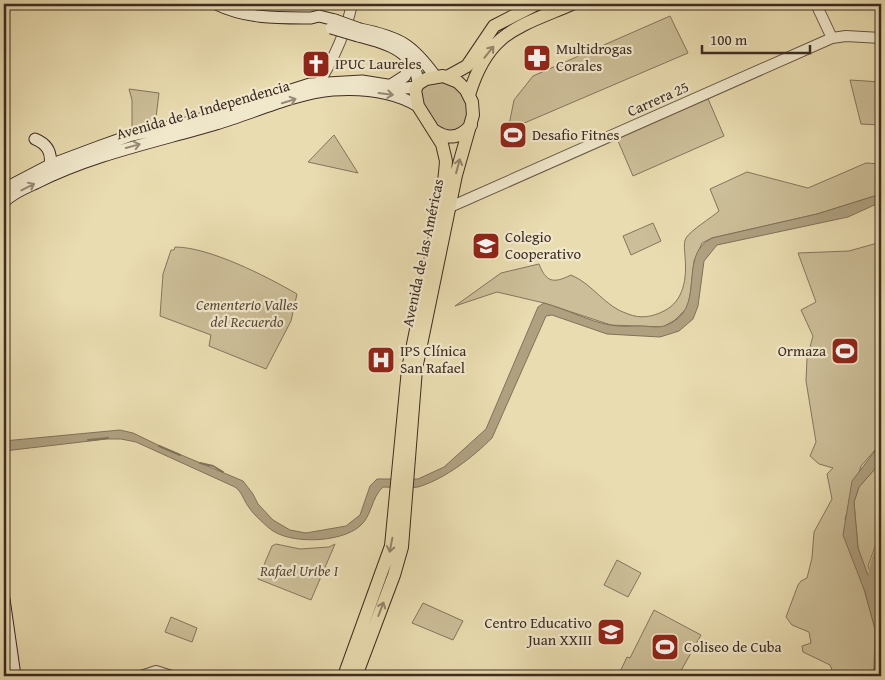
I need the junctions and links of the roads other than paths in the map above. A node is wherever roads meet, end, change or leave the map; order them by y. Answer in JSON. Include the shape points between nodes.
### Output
{"nodes":[{"id":1,"x":216,"y":4,"type":"edge"},
{"id":2,"x":352,"y":4,"type":"edge"},
{"id":3,"x":537,"y":4,"type":"edge"},
{"id":4,"x":557,"y":4,"type":"edge"},
{"id":5,"x":572,"y":4,"type":"edge"},
{"id":6,"x":816,"y":4,"type":"edge"},
{"id":7,"x":539,"y":18,"type":"junction"},
{"id":8,"x":359,"y":32,"type":"junction"},
{"id":9,"x":832,"y":38,"type":"junction"},
{"id":10,"x":881,"y":38,"type":"edge"},
{"id":11,"x":406,"y":55,"type":"junction"},
{"id":12,"x":441,"y":77,"type":"junction"},
{"id":13,"x":319,"y":83,"type":"junction"},
{"id":14,"x":392,"y":84,"type":"junction"},
{"id":15,"x":417,"y":85,"type":"junction"},
{"id":16,"x":469,"y":96,"type":"junction"},
{"id":17,"x":418,"y":106,"type":"junction"},
{"id":18,"x":471,"y":125,"type":"junction"},
{"id":19,"x":435,"y":131,"type":"junction"},
{"id":20,"x":35,"y":140,"type":"dead end"},
{"id":21,"x":50,"y":165,"type":"junction"},
{"id":22,"x":4,"y":189,"type":"edge"},
{"id":23,"x":4,"y":202,"type":"edge"},
{"id":24,"x":450,"y":207,"type":"junction"},
{"id":25,"x":404,"y":466,"type":"junction"},
{"id":26,"x":402,"y":497,"type":"junction"},
{"id":27,"x":4,"y":599,"type":"edge"},
{"id":28,"x":15,"y":676,"type":"edge"},
{"id":29,"x":141,"y":676,"type":"edge"},
{"id":30,"x":172,"y":676,"type":"edge"},
{"id":31,"x":344,"y":676,"type":"edge"},
{"id":32,"x":356,"y":676,"type":"edge"}],
"edges":[{"from":1,"to":8,"type":"main road","bridge":true,"via":[[260,17],[319,16]]},
{"from":2,"to":13,"type":"street","via":[[348,24]]},
{"from":3,"to":12,"type":"main road","via":[[494,26],[466,66]]},
{"from":4,"to":7,"type":"main road"},
{"from":5,"to":7,"type":"main road","name":"Avenida de las Américas"},
{"from":6,"to":9,"type":"street"},
{"from":16,"to":7,"type":"main road","name":"Avenida de las Américas","one_way":true,"via":[[485,55],[505,35]]},
{"from":8,"to":11,"type":"main road"},
{"from":8,"to":12,"type":"main road","via":[[400,39]]},
{"from":9,"to":10,"type":"street","name":"Carrera 25"},
{"from":9,"to":24,"type":"street","name":"Carrera 25"},
{"from":11,"to":14,"type":"main road","via":[[408,71],[401,80]]},
{"from":11,"to":15,"type":"main road","via":[[416,70]]},
{"from":12,"to":15,"type":"main road"},
{"from":12,"to":16,"type":"main road","via":[[458,82]]},
{"from":13,"to":14,"type":"main road","name":"Avenida de la Independencia"},
{"from":13,"to":21,"type":"main road","name":"Avenida de la Independencia","via":[[194,121],[129,136]]},
{"from":14,"to":15,"type":"main road","name":"Avenida de la Independencia","via":[[406,88]]},
{"from":15,"to":17,"type":"main road"},
{"from":16,"to":18,"type":"main road","name":"Avenida de las Américas","via":[[473,109]]},
{"from":17,"to":19,"type":"main road"},
{"from":23,"to":17,"type":"main road","name":"Avenida de la Independencia","one_way":true,"via":[[54,174],[103,154],[218,124],[319,92],[351,90],[390,94]]},
{"from":18,"to":19,"type":"main road","via":[[454,137]]},
{"from":24,"to":18,"type":"main road","name":"Avenida de las Américas","one_way":true},
{"from":19,"to":25,"type":"main road","name":"Avenida de las Américas","via":[[445,152],[445,173],[408,369]]},
{"from":20,"to":21,"type":"main road","via":[[42,142],[50,152]]},
{"from":21,"to":22,"type":"main road","name":"Avenida de la Independencia"},
{"from":24,"to":25,"type":"main road","name":"Avenida de las Américas","via":[[416,369]]},
{"from":25,"to":26,"type":"main road","name":"Avenida de las Américas"},
{"from":26,"to":31,"type":"main road","name":"Avenida de las Américas","one_way":true,"via":[[387,561]]},
{"from":32,"to":26,"type":"main road","name":"Avenida de las Américas","one_way":true,"via":[[398,563],[402,547]]},
{"from":27,"to":28,"type":"main road"},
{"from":29,"to":30,"type":"street","via":[[156,671]]}]}
